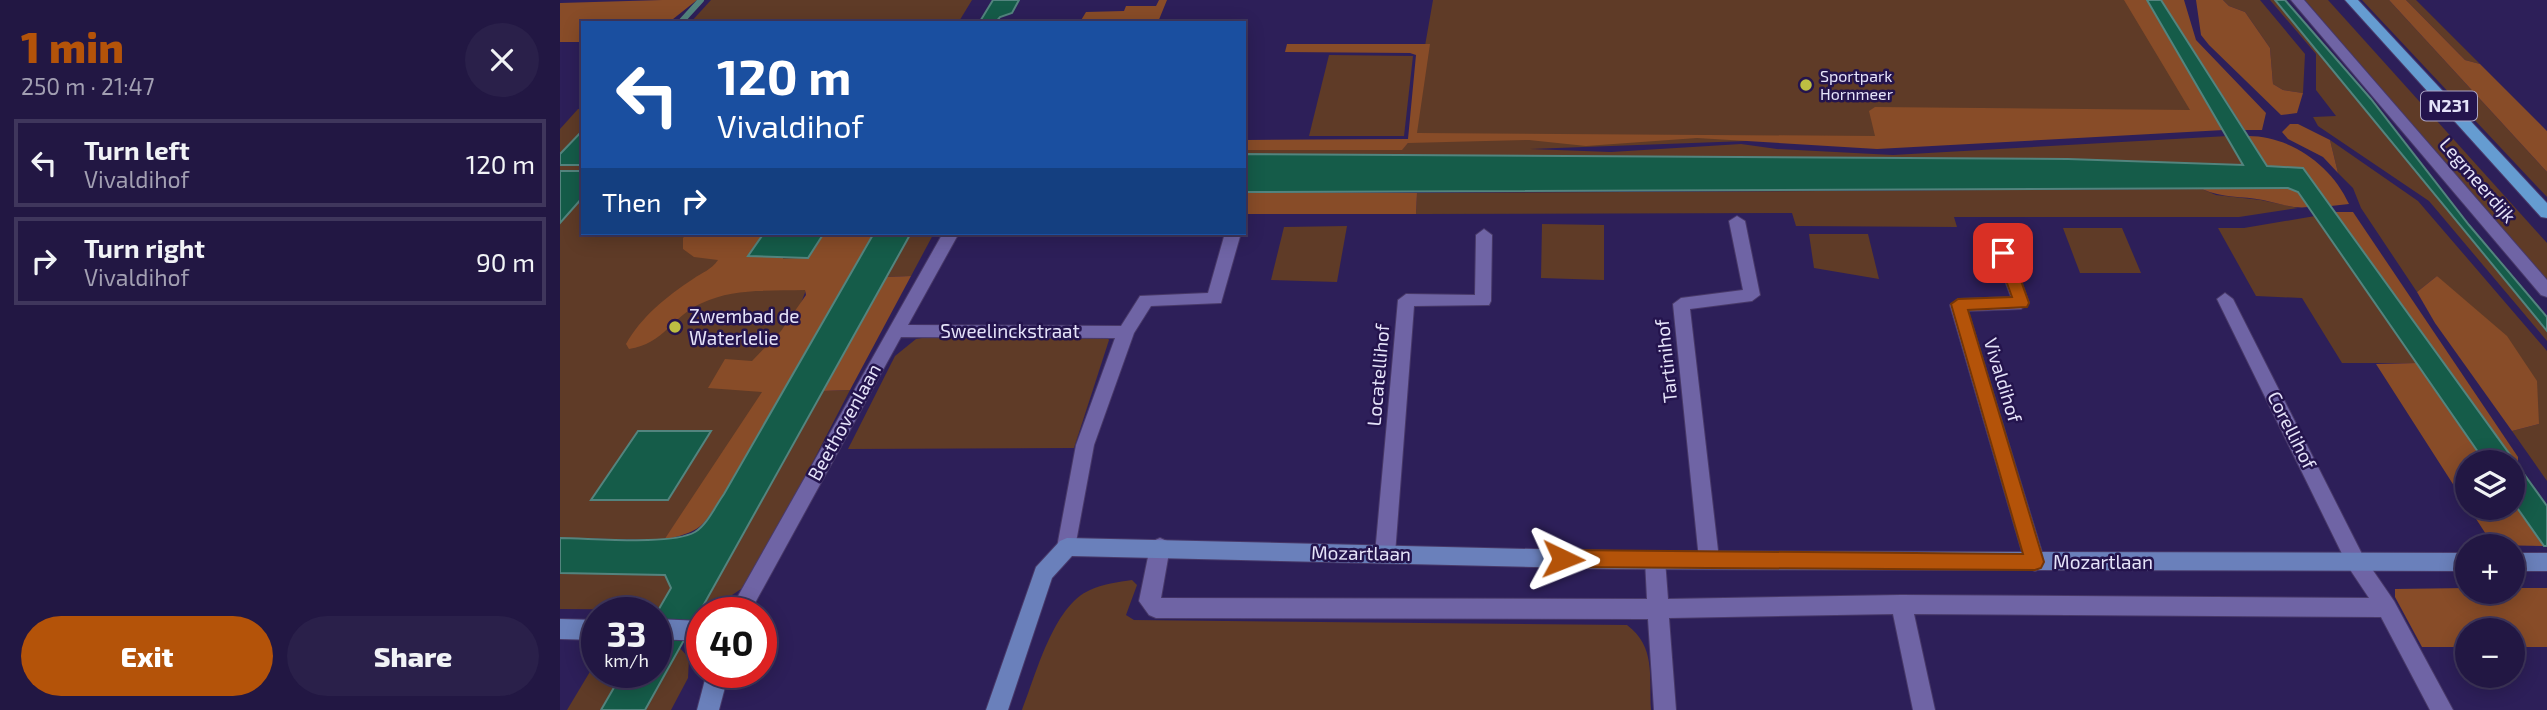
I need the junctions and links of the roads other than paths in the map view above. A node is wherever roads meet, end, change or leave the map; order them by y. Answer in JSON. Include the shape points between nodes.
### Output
{"nodes":[{"id":1,"x":2297,"y":0,"type":"edge"},
{"id":2,"x":2351,"y":0,"type":"edge"},
{"id":3,"x":2547,"y":214,"type":"edge"},
{"id":4,"x":1737,"y":221,"type":"dead end"},
{"id":5,"x":1994,"y":229,"type":"dead end"},
{"id":6,"x":950,"y":235,"type":"edge"},
{"id":7,"x":1232,"y":235,"type":"edge"},
{"id":8,"x":1484,"y":235,"type":"dead end"},
{"id":9,"x":2547,"y":291,"type":"edge"},
{"id":10,"x":2225,"y":299,"type":"dead end"},
{"id":11,"x":894,"y":331,"type":"junction"},
{"id":12,"x":1126,"y":332,"type":"junction"},
{"id":13,"x":1067,"y":547,"type":"junction"},
{"id":14,"x":1160,"y":547,"type":"junction"},
{"id":15,"x":1385,"y":554,"type":"junction"},
{"id":16,"x":1709,"y":559,"type":"junction"},
{"id":17,"x":1655,"y":560,"type":"junction"},
{"id":18,"x":2035,"y":562,"type":"junction"},
{"id":19,"x":2356,"y":562,"type":"junction"},
{"id":20,"x":2455,"y":562,"type":"edge"},
{"id":21,"x":2525,"y":562,"type":"edge"},
{"id":22,"x":2547,"y":562,"type":"edge"},
{"id":23,"x":747,"y":597,"type":"edge"},
{"id":24,"x":1900,"y":604,"type":"junction"},
{"id":25,"x":2387,"y":608,"type":"junction"},
{"id":26,"x":1658,"y":609,"type":"junction"},
{"id":27,"x":560,"y":629,"type":"edge"},
{"id":28,"x":581,"y":630,"type":"edge"},
{"id":29,"x":714,"y":688,"type":"edge"},
{"id":30,"x":708,"y":710,"type":"edge"},
{"id":31,"x":997,"y":710,"type":"edge"},
{"id":32,"x":1665,"y":710,"type":"edge"},
{"id":33,"x":1924,"y":710,"type":"edge"},
{"id":34,"x":2442,"y":710,"type":"edge"}],
"edges":[{"from":1,"to":9,"type":"street","name":"Legmeerdijk"},
{"from":2,"to":3,"type":"main road","name":"Legmeerdijk","number":"N231"},
{"from":4,"to":16,"type":"street","name":"Tartinihof","via":[[1752,295],[1681,304]]},
{"from":5,"to":18,"type":"street","name":"Vivaldihof","via":[[2021,303],[1958,304]]},
{"from":6,"to":11,"type":"street","name":"Beethovenlaan"},
{"from":7,"to":12,"type":"street","via":[[1215,299],[1146,300]]},
{"from":8,"to":15,"type":"street","name":"Locatellihof","via":[[1483,301],[1406,300]]},
{"from":10,"to":19,"type":"street","name":"Corellihof"},
{"from":11,"to":12,"type":"street","name":"Sweelinckstraat"},
{"from":11,"to":23,"type":"street","name":"Beethovenlaan"},
{"from":12,"to":13,"type":"street","via":[[1085,445]]},
{"from":13,"to":14,"type":"street","name":"Mozartlaan"},
{"from":13,"to":31,"type":"street","via":[[1043,573]]},
{"from":14,"to":15,"type":"street","name":"Mozartlaan"},
{"from":14,"to":26,"type":"street","via":[[1149,601],[1156,608]]},
{"from":15,"to":17,"type":"street","name":"Mozartlaan"},
{"from":16,"to":17,"type":"street","name":"Mozartlaan"},
{"from":16,"to":18,"type":"street","name":"Mozartlaan"},
{"from":17,"to":26,"type":"street"},
{"from":18,"to":19,"type":"street","name":"Mozartlaan"},
{"from":19,"to":20,"type":"street","name":"Mozartlaan"},
{"from":19,"to":25,"type":"street","name":"Corellihof"},
{"from":21,"to":22,"type":"street"},
{"from":24,"to":25,"type":"street"},
{"from":24,"to":26,"type":"street"},
{"from":24,"to":33,"type":"street"},
{"from":25,"to":34,"type":"street","name":"Corellihof"},
{"from":26,"to":32,"type":"street"},
{"from":27,"to":28,"type":"street"},
{"from":29,"to":30,"type":"street"}]}
